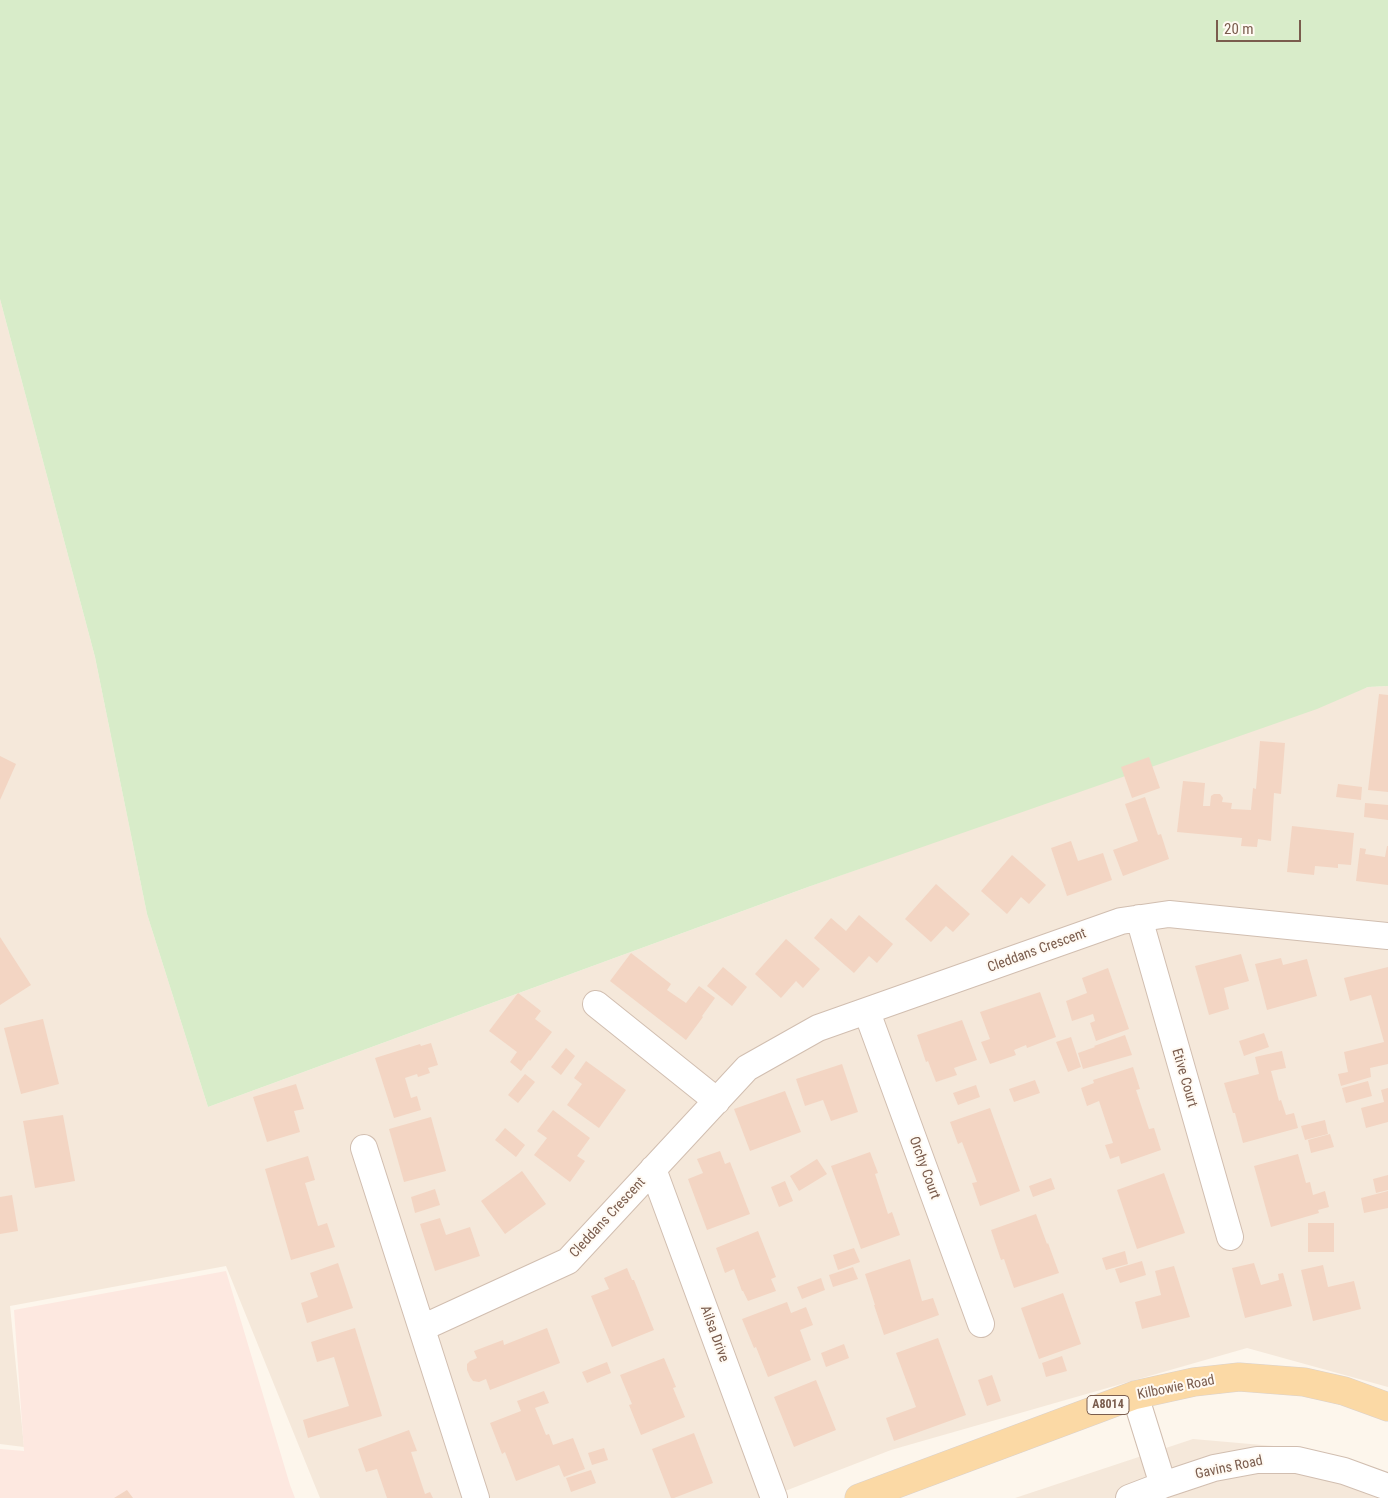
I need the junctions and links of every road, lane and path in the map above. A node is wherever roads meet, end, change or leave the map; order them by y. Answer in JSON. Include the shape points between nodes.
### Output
{"nodes":[{"id":1,"x":1139,"y":918,"type":"junction"},
{"id":2,"x":1388,"y":936,"type":"edge"},
{"id":3,"x":596,"y":1004,"type":"dead end"},
{"id":4,"x":867,"y":1012,"type":"junction"},
{"id":5,"x":717,"y":1101,"type":"junction"},
{"id":6,"x":364,"y":1148,"type":"dead end"},
{"id":7,"x":653,"y":1169,"type":"junction"},
{"id":8,"x":1230,"y":1237,"type":"dead end"},
{"id":9,"x":981,"y":1324,"type":"dead end"},
{"id":10,"x":422,"y":1328,"type":"junction"},
{"id":11,"x":1135,"y":1395,"type":"junction"},
{"id":12,"x":1388,"y":1407,"type":"edge"},
{"id":13,"x":1163,"y":1485,"type":"junction"},
{"id":14,"x":1388,"y":1487,"type":"edge"},
{"id":15,"x":476,"y":1498,"type":"edge"},
{"id":16,"x":774,"y":1498,"type":"edge"},
{"id":17,"x":859,"y":1498,"type":"edge"},
{"id":18,"x":1129,"y":1498,"type":"edge"}],
"edges":[{"from":1,"to":2,"type":"street","name":"Cleddans Crescent","via":[[1168,914]]},
{"from":1,"to":4,"type":"street","name":"Cleddans Crescent","via":[[1121,921]]},
{"from":1,"to":8,"type":"street","name":"Etive Court"},
{"from":3,"to":5,"type":"street"},
{"from":4,"to":5,"type":"street","name":"Cleddans Crescent","via":[[818,1028],[747,1068]]},
{"from":4,"to":9,"type":"street","name":"Orchy Court"},
{"from":5,"to":7,"type":"street","name":"Cleddans Crescent"},
{"from":6,"to":10,"type":"street"},
{"from":7,"to":10,"type":"street","name":"Cleddans Crescent","via":[[568,1261]]},
{"from":7,"to":16,"type":"street","name":"Ailsa Drive"},
{"from":10,"to":15,"type":"street"},
{"from":11,"to":12,"type":"main road","name":"Kilbowie Road","number":"A8014","via":[[1194,1382],[1239,1377],[1304,1382],[1344,1391]]},
{"from":11,"to":13,"type":"street"},
{"from":11,"to":17,"type":"main road","name":"Kilbowie Road","number":"A8014"},
{"from":13,"to":14,"type":"street","name":"Gavins Road","via":[[1214,1468],[1257,1460],[1297,1460],[1344,1471]]},
{"from":13,"to":18,"type":"street","name":"Gavins Road"}]}
